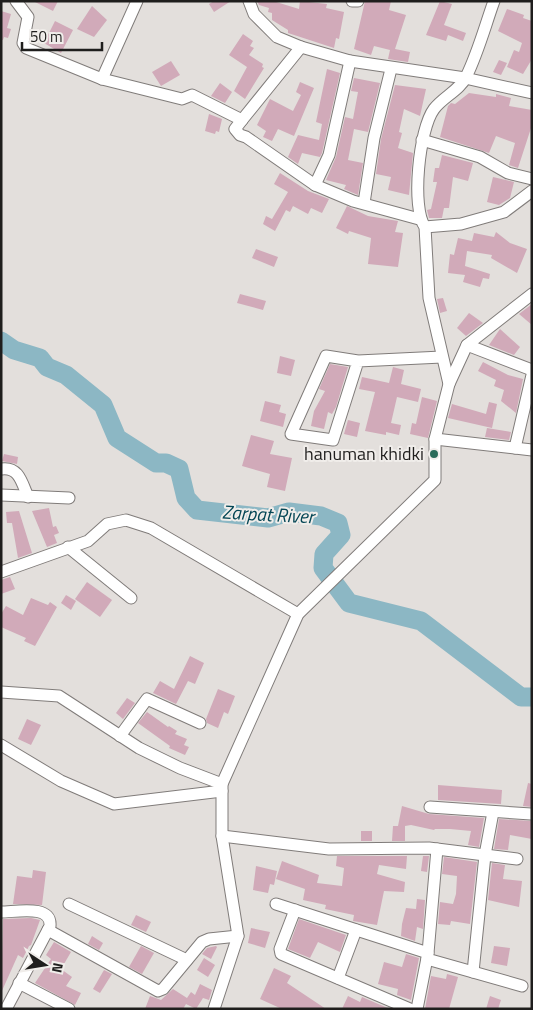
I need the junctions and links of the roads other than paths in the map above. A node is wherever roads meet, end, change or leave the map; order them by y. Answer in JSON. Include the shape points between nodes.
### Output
{"nodes":[{"id":1,"x":16,"y":1,"type":"edge"},
{"id":2,"x":137,"y":1,"type":"edge"},
{"id":3,"x":249,"y":1,"type":"edge"},
{"id":4,"x":352,"y":1,"type":"edge"},
{"id":5,"x":358,"y":1,"type":"edge"},
{"id":6,"x":494,"y":1,"type":"edge"},
{"id":7,"x":300,"y":47,"type":"junction"},
{"id":8,"x":350,"y":61,"type":"junction"},
{"id":9,"x":391,"y":69,"type":"junction"},
{"id":10,"x":465,"y":78,"type":"junction"},
{"id":11,"x":102,"y":79,"type":"junction"},
{"id":12,"x":532,"y":92,"type":"edge"},
{"id":13,"x":242,"y":120,"type":"junction"},
{"id":14,"x":422,"y":140,"type":"junction"},
{"id":15,"x":532,"y":179,"type":"edge"},
{"id":16,"x":314,"y":185,"type":"junction"},
{"id":17,"x":532,"y":191,"type":"edge"},
{"id":18,"x":364,"y":203,"type":"junction"},
{"id":19,"x":422,"y":223,"type":"junction"},
{"id":20,"x":532,"y":294,"type":"edge"},
{"id":21,"x":468,"y":345,"type":"junction"},
{"id":22,"x":442,"y":357,"type":"junction"},
{"id":23,"x":358,"y":362,"type":"junction"},
{"id":24,"x":532,"y":370,"type":"edge"},
{"id":25,"x":532,"y":375,"type":"edge"},
{"id":26,"x":450,"y":384,"type":"junction"},
{"id":27,"x":435,"y":439,"type":"junction"},
{"id":28,"x":515,"y":448,"type":"junction"},
{"id":29,"x":532,"y":450,"type":"edge"},
{"id":30,"x":1,"y":470,"type":"edge"},
{"id":31,"x":1,"y":495,"type":"edge"},
{"id":32,"x":28,"y":496,"type":"junction"},
{"id":33,"x":69,"y":498,"type":"dead end"},
{"id":34,"x":68,"y":547,"type":"junction"},
{"id":35,"x":1,"y":572,"type":"edge"},
{"id":36,"x":131,"y":598,"type":"dead end"},
{"id":37,"x":298,"y":614,"type":"junction"},
{"id":38,"x":1,"y":692,"type":"edge"},
{"id":39,"x":200,"y":723,"type":"dead end"},
{"id":40,"x":120,"y":736,"type":"junction"},
{"id":41,"x":1,"y":745,"type":"edge"},
{"id":42,"x":222,"y":788,"type":"junction"},
{"id":43,"x":430,"y":807,"type":"dead end"},
{"id":44,"x":493,"y":812,"type":"junction"},
{"id":45,"x":531,"y":814,"type":"edge"},
{"id":46,"x":222,"y":836,"type":"junction"},
{"id":47,"x":437,"y":849,"type":"junction"},
{"id":48,"x":485,"y":855,"type":"junction"},
{"id":49,"x":516,"y":858,"type":"dead end"},
{"id":50,"x":69,"y":904,"type":"dead end"},
{"id":51,"x":276,"y":904,"type":"dead end"},
{"id":52,"x":295,"y":910,"type":"junction"},
{"id":53,"x":1,"y":912,"type":"edge"},
{"id":54,"x":48,"y":930,"type":"junction"},
{"id":55,"x":356,"y":930,"type":"junction"},
{"id":56,"x":238,"y":936,"type":"junction"},
{"id":57,"x":427,"y":956,"type":"junction"},
{"id":58,"x":187,"y":960,"type":"junction"},
{"id":59,"x":473,"y":972,"type":"junction"},
{"id":60,"x":338,"y":978,"type":"junction"},
{"id":61,"x":19,"y":983,"type":"junction"},
{"id":62,"x":522,"y":986,"type":"dead end"},
{"id":63,"x":216,"y":1008,"type":"edge"},
{"id":64,"x":6,"y":1009,"type":"edge"},
{"id":65,"x":69,"y":1009,"type":"edge"},
{"id":66,"x":410,"y":1009,"type":"edge"},
{"id":67,"x":417,"y":1009,"type":"edge"}],
"edges":[{"from":1,"to":11,"type":"street","via":[[28,18],[25,47]]},
{"from":2,"to":11,"type":"street"},
{"from":3,"to":7,"type":"street","via":[[254,14],[277,37]]},
{"from":4,"to":5,"type":"street"},
{"from":6,"to":10,"type":"street"},
{"from":7,"to":8,"type":"street"},
{"from":7,"to":13,"type":"street"},
{"from":8,"to":9,"type":"street"},
{"from":8,"to":16,"type":"street","via":[[329,155]]},
{"from":9,"to":10,"type":"street"},
{"from":9,"to":18,"type":"street","via":[[374,138]]},
{"from":10,"to":12,"type":"street"},
{"from":10,"to":14,"type":"street","via":[[434,110]]},
{"from":11,"to":13,"type":"street","via":[[182,99],[192,95]]},
{"from":13,"to":16,"type":"street","via":[[235,129],[240,135]]},
{"from":14,"to":15,"type":"street","via":[[480,157],[508,173]]},
{"from":14,"to":19,"type":"street","via":[[419,172]]},
{"from":16,"to":18,"type":"street"},
{"from":17,"to":19,"type":"street","via":[[504,212],[467,223]]},
{"from":18,"to":19,"type":"street"},
{"from":19,"to":22,"type":"street","via":[[429,298]]},
{"from":20,"to":21,"type":"street"},
{"from":21,"to":24,"type":"street"},
{"from":21,"to":26,"type":"street"},
{"from":22,"to":23,"type":"street"},
{"from":22,"to":26,"type":"street"},
{"from":23,"to":23,"type":"street","via":[[333,440],[291,434],[326,356]]},
{"from":25,"to":28,"type":"street"},
{"from":26,"to":27,"type":"street"},
{"from":27,"to":28,"type":"street"},
{"from":27,"to":37,"type":"street","via":[[435,480]]},
{"from":28,"to":29,"type":"street"},
{"from":30,"to":32,"type":"street","via":[[10,468],[17,473]]},
{"from":31,"to":32,"type":"street"},
{"from":32,"to":33,"type":"street"},
{"from":34,"to":35,"type":"street"},
{"from":34,"to":36,"type":"street"},
{"from":34,"to":37,"type":"street","via":[[88,540],[107,524],[126,520],[152,528]]},
{"from":37,"to":42,"type":"street"},
{"from":38,"to":40,"type":"street","via":[[59,696]]},
{"from":39,"to":40,"type":"street","via":[[147,699]]},
{"from":40,"to":42,"type":"street"},
{"from":41,"to":42,"type":"street","via":[[61,782],[114,804]]},
{"from":42,"to":46,"type":"street"},
{"from":43,"to":44,"type":"street"},
{"from":44,"to":45,"type":"street"},
{"from":44,"to":48,"type":"street"},
{"from":46,"to":47,"type":"street","via":[[329,849]]},
{"from":46,"to":56,"type":"street"},
{"from":47,"to":48,"type":"street"},
{"from":47,"to":57,"type":"street"},
{"from":48,"to":49,"type":"street"},
{"from":48,"to":59,"type":"street"},
{"from":50,"to":58,"type":"street"},
{"from":51,"to":52,"type":"street"},
{"from":52,"to":55,"type":"street"},
{"from":52,"to":60,"type":"street","via":[[281,954]]},
{"from":53,"to":54,"type":"street","via":[[46,913],[51,920]]},
{"from":54,"to":58,"type":"street","via":[[158,991]]},
{"from":54,"to":61,"type":"street"},
{"from":55,"to":57,"type":"street"},
{"from":55,"to":60,"type":"street"},
{"from":56,"to":58,"type":"street","via":[[205,940]]},
{"from":56,"to":63,"type":"street"},
{"from":57,"to":59,"type":"street"},
{"from":57,"to":67,"type":"street"},
{"from":59,"to":62,"type":"street"},
{"from":60,"to":66,"type":"street"},
{"from":61,"to":64,"type":"street"},
{"from":61,"to":65,"type":"street"}]}
